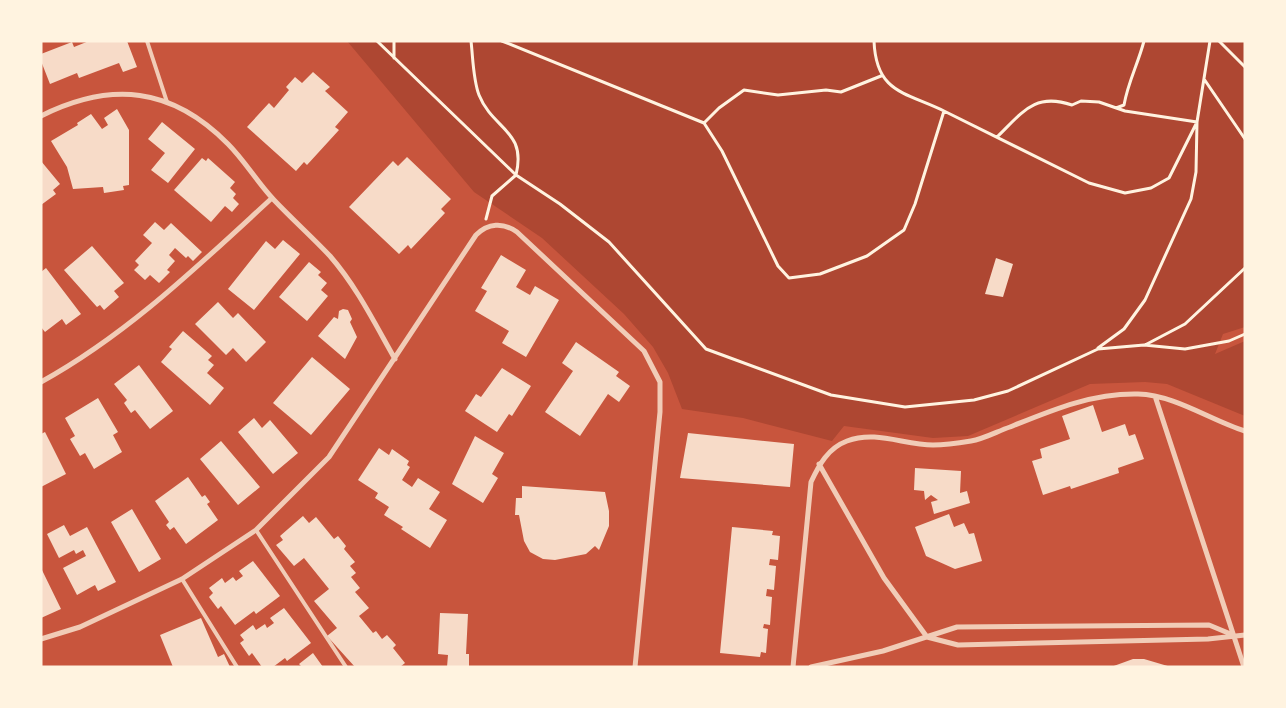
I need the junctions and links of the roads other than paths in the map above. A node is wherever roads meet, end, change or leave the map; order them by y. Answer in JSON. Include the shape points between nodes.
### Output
{"nodes":[{"id":1,"x":147,"y":41,"type":"edge"},
{"id":2,"x":167,"y":102,"type":"junction"},
{"id":3,"x":41,"y":116,"type":"edge"},
{"id":4,"x":272,"y":198,"type":"junction"},
{"id":5,"x":395,"y":359,"type":"junction"},
{"id":6,"x":41,"y":382,"type":"edge"},
{"id":7,"x":1155,"y":396,"type":"junction"},
{"id":8,"x":1245,"y":431,"type":"edge"},
{"id":9,"x":819,"y":464,"type":"junction"},
{"id":10,"x":256,"y":530,"type":"junction"},
{"id":11,"x":182,"y":579,"type":"junction"},
{"id":12,"x":1233,"y":635,"type":"junction"},
{"id":13,"x":1245,"y":635,"type":"edge"},
{"id":14,"x":927,"y":637,"type":"junction"},
{"id":15,"x":41,"y":639,"type":"edge"},
{"id":16,"x":237,"y":667,"type":"edge"},
{"id":17,"x":346,"y":667,"type":"edge"},
{"id":18,"x":635,"y":667,"type":"edge"},
{"id":19,"x":793,"y":667,"type":"edge"},
{"id":20,"x":811,"y":667,"type":"edge"},
{"id":21,"x":1244,"y":667,"type":"edge"}],
"edges":[{"from":1,"to":2,"type":"lane"},
{"from":2,"to":3,"type":"street","via":[[128,94],[105,94],[81,99]]},
{"from":2,"to":4,"type":"street","via":[[206,123]]},
{"from":4,"to":5,"type":"street","via":[[342,272],[366,306]]},
{"from":4,"to":6,"type":"street","via":[[162,299],[71,366]]},
{"from":5,"to":10,"type":"street","via":[[329,457]]},
{"from":5,"to":18,"type":"street","via":[[481,231],[500,225],[517,232],[644,351],[660,382],[660,412]]},
{"from":7,"to":8,"type":"street"},
{"from":7,"to":9,"type":"street","via":[[1137,394],[1070,403],[973,441],[932,445],[875,436],[860,437],[845,442]]},
{"from":7,"to":12,"type":"street"},
{"from":9,"to":14,"type":"street","via":[[884,578]]},
{"from":9,"to":19,"type":"street","via":[[811,482]]},
{"from":10,"to":11,"type":"street"},
{"from":10,"to":17,"type":"lane"},
{"from":11,"to":15,"type":"street","via":[[80,627]]},
{"from":11,"to":16,"type":"lane"},
{"from":12,"to":13,"type":"street"},
{"from":12,"to":14,"type":"street","via":[[1208,640],[958,644]]},
{"from":12,"to":14,"type":"street","via":[[1209,625],[957,627]]},
{"from":12,"to":21,"type":"street"},
{"from":14,"to":20,"type":"street","via":[[884,651]]}]}
